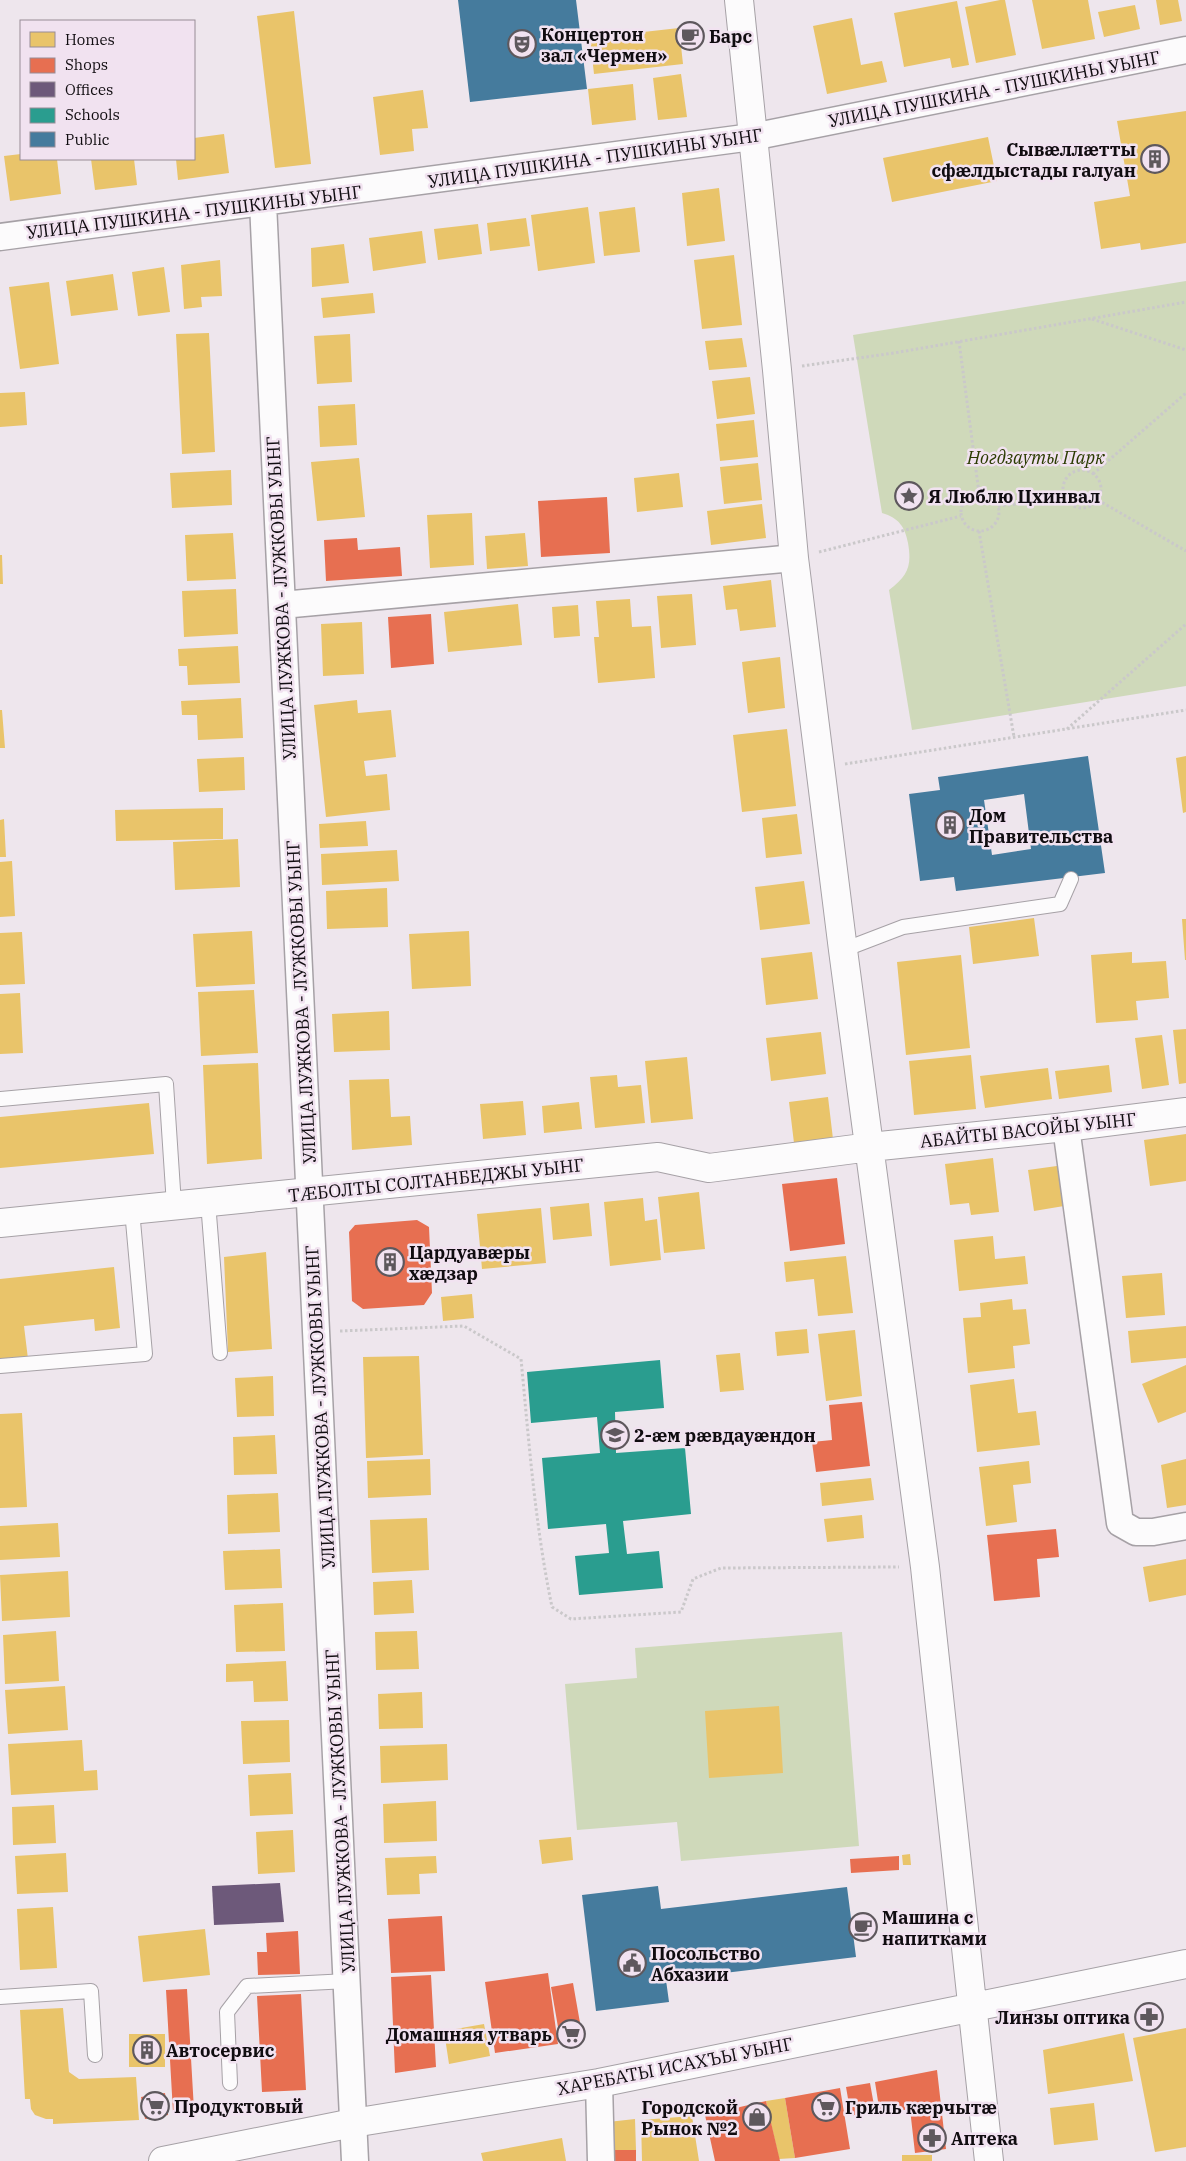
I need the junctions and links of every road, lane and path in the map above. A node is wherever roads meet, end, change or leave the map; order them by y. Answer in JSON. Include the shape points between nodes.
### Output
{"nodes":[{"id":1,"x":739,"y":0,"type":"edge"},
{"id":2,"x":1186,"y":50,"type":"edge"},
{"id":3,"x":752,"y":137,"type":"junction"},
{"id":4,"x":262,"y":203,"type":"junction"},
{"id":5,"x":0,"y":237,"type":"edge"},
{"id":6,"x":1186,"y":302,"type":"edge"},
{"id":7,"x":1091,"y":318,"type":"junction"},
{"id":8,"x":959,"y":341,"type":"junction"},
{"id":9,"x":1186,"y":350,"type":"edge"},
{"id":10,"x":777,"y":370,"type":"junction"},
{"id":11,"x":1186,"y":394,"type":"edge"},
{"id":12,"x":1093,"y":474,"type":"junction"},
{"id":13,"x":979,"y":493,"type":"junction"},
{"id":14,"x":1066,"y":499,"type":"junction"},
{"id":15,"x":1098,"y":500,"type":"junction"},
{"id":16,"x":998,"y":506,"type":"junction"},
{"id":17,"x":961,"y":516,"type":"junction"},
{"id":18,"x":980,"y":531,"type":"junction"},
{"id":19,"x":1186,"y":551,"type":"edge"},
{"id":20,"x":794,"y":558,"type":"junction"},
{"id":21,"x":282,"y":605,"type":"junction"},
{"id":22,"x":1186,"y":624,"type":"edge"},
{"id":23,"x":1186,"y":710,"type":"edge"},
{"id":24,"x":1066,"y":729,"type":"junction"},
{"id":25,"x":1014,"y":738,"type":"junction"},
{"id":26,"x":820,"y":768,"type":"junction"},
{"id":27,"x":1071,"y":879,"type":"dead end"},
{"id":28,"x":843,"y":950,"type":"junction"},
{"id":29,"x":1,"y":1099,"type":"edge"},
{"id":30,"x":1186,"y":1112,"type":"edge"},
{"id":31,"x":1066,"y":1127,"type":"junction"},
{"id":32,"x":870,"y":1147,"type":"junction"},
{"id":33,"x":310,"y":1193,"type":"junction"},
{"id":34,"x":208,"y":1202,"type":"junction"},
{"id":35,"x":174,"y":1205,"type":"junction"},
{"id":36,"x":132,"y":1210,"type":"junction"},
{"id":37,"x":0,"y":1223,"type":"edge"},
{"id":38,"x":317,"y":1332,"type":"junction"},
{"id":39,"x":220,"y":1354,"type":"dead end"},
{"id":40,"x":0,"y":1366,"type":"edge"},
{"id":41,"x":1186,"y":1526,"type":"edge"},
{"id":42,"x":925,"y":1567,"type":"junction"},
{"id":43,"x":1186,"y":1964,"type":"edge"},
{"id":44,"x":348,"y":1981,"type":"junction"},
{"id":45,"x":0,"y":1997,"type":"edge"},
{"id":46,"x":973,"y":2007,"type":"junction"},
{"id":47,"x":95,"y":2055,"type":"dead end"},
{"id":48,"x":230,"y":2083,"type":"dead end"},
{"id":49,"x":599,"y":2083,"type":"junction"},
{"id":50,"x":353,"y":2124,"type":"junction"},
{"id":51,"x":163,"y":2161,"type":"edge"},
{"id":52,"x":355,"y":2161,"type":"edge"},
{"id":53,"x":600,"y":2161,"type":"edge"},
{"id":54,"x":989,"y":2161,"type":"edge"}],
"edges":[{"from":1,"to":3,"type":"street"},
{"from":2,"to":3,"type":"street","name":"УЛИЦА ПУШКИНА - ПУШКИНЫ УЫНГ"},
{"from":3,"to":4,"type":"street","name":"УЛИЦА ПУШКИНА - ПУШКИНЫ УЫНГ"},
{"from":3,"to":10,"type":"street"},
{"from":4,"to":5,"type":"street","name":"УЛИЦА ПУШКИНА - ПУШКИНЫ УЫНГ"},
{"from":4,"to":21,"type":"street","name":"УЛИЦА ЛУЖКОВА - ЛУЖКОВЫ УЫНГ"},
{"from":6,"to":7,"type":"path"},
{"from":7,"to":8,"type":"path"},
{"from":7,"to":9,"type":"path"},
{"from":8,"to":10,"type":"path"},
{"from":8,"to":13,"type":"path"},
{"from":10,"to":20,"type":"street"},
{"from":11,"to":12,"type":"path"},
{"from":12,"to":14,"type":"path","via":[[1082,470],[1070,475],[1064,486]]},
{"from":12,"to":15,"type":"path","via":[[1100,483]]},
{"from":13,"to":16,"type":"path","via":[[991,497]]},
{"from":13,"to":17,"type":"path","via":[[963,503]]},
{"from":14,"to":15,"type":"path","via":[[1076,507],[1088,507]]},
{"from":14,"to":16,"type":"path"},
{"from":15,"to":19,"type":"path"},
{"from":16,"to":18,"type":"path","via":[[995,523],[991,528]]},
{"from":17,"to":18,"type":"path","via":[[968,527]]},
{"from":17,"to":20,"type":"path"},
{"from":18,"to":25,"type":"path"},
{"from":20,"to":21,"type":"street"},
{"from":20,"to":26,"type":"street"},
{"from":21,"to":33,"type":"street","name":"УЛИЦА ЛУЖКОВА - ЛУЖКОВЫ УЫНГ"},
{"from":22,"to":24,"type":"path"},
{"from":23,"to":24,"type":"path"},
{"from":24,"to":25,"type":"path"},
{"from":25,"to":26,"type":"path"},
{"from":26,"to":28,"type":"street"},
{"from":27,"to":28,"type":"lane","via":[[1060,904],[902,927]]},
{"from":28,"to":32,"type":"street"},
{"from":29,"to":35,"type":"lane","via":[[166,1084]]},
{"from":30,"to":31,"type":"street","name":"АБАЙТЫ ВАСОЙЫ УЫНГ"},
{"from":31,"to":32,"type":"street","name":"АБАЙТЫ ВАСОЙЫ УЫНГ"},
{"from":31,"to":41,"type":"street","via":[[1120,1523],[1136,1532]]},
{"from":32,"to":33,"type":"street","name":"ТÆБОЛТЫ СОЛТАНБЕДЖЫ УЫНГ","via":[[709,1168],[658,1157]]},
{"from":32,"to":42,"type":"street"},
{"from":33,"to":34,"type":"street","name":"ТÆБОЛТЫ СОЛТАНБЕДЖЫ УЫНГ"},
{"from":33,"to":38,"type":"street","name":"УЛИЦА ЛУЖКОВА - ЛУЖКОВЫ УЫНГ"},
{"from":34,"to":35,"type":"street","name":"ТÆБОЛТЫ СОЛТАНБЕДЖЫ УЫНГ"},
{"from":34,"to":39,"type":"lane"},
{"from":35,"to":36,"type":"street","name":"ТÆБОЛТЫ СОЛТАНБЕДЖЫ УЫНГ"},
{"from":36,"to":37,"type":"street","name":"ТÆБОЛТЫ СОЛТАНБЕДЖЫ УЫНГ"},
{"from":36,"to":40,"type":"lane","via":[[145,1354]]},
{"from":38,"to":42,"type":"path","via":[[464,1326],[521,1359],[536,1520],[549,1592],[552,1607],[571,1619],[681,1612],[693,1580],[721,1568]]},
{"from":38,"to":44,"type":"street","name":"УЛИЦА ЛУЖКОВА - ЛУЖКОВЫ УЫНГ"},
{"from":42,"to":46,"type":"street"},
{"from":43,"to":46,"type":"street","name":"ХАРЕБАТЫ ИСАХЪЫ УЫНГ"},
{"from":44,"to":48,"type":"lane","via":[[247,1986],[227,2012]]},
{"from":44,"to":50,"type":"street","name":"УЛИЦА ЛУЖКОВА - ЛУЖКОВЫ УЫНГ"},
{"from":45,"to":47,"type":"lane","via":[[91,1991]]},
{"from":46,"to":49,"type":"street","name":"ХАРЕБАТЫ ИСАХЪЫ УЫНГ"},
{"from":46,"to":54,"type":"street"},
{"from":49,"to":50,"type":"street","name":"ХАРЕБАТЫ ИСАХЪЫ УЫНГ"},
{"from":49,"to":53,"type":"street"},
{"from":50,"to":51,"type":"street","name":"ХАРЕБАТЫ ИСАХЪЫ УЫНГ"},
{"from":50,"to":52,"type":"street","name":"УЛИЦА ЛУЖКОВА - ЛУЖКОВЫ УЫНГ"}]}
